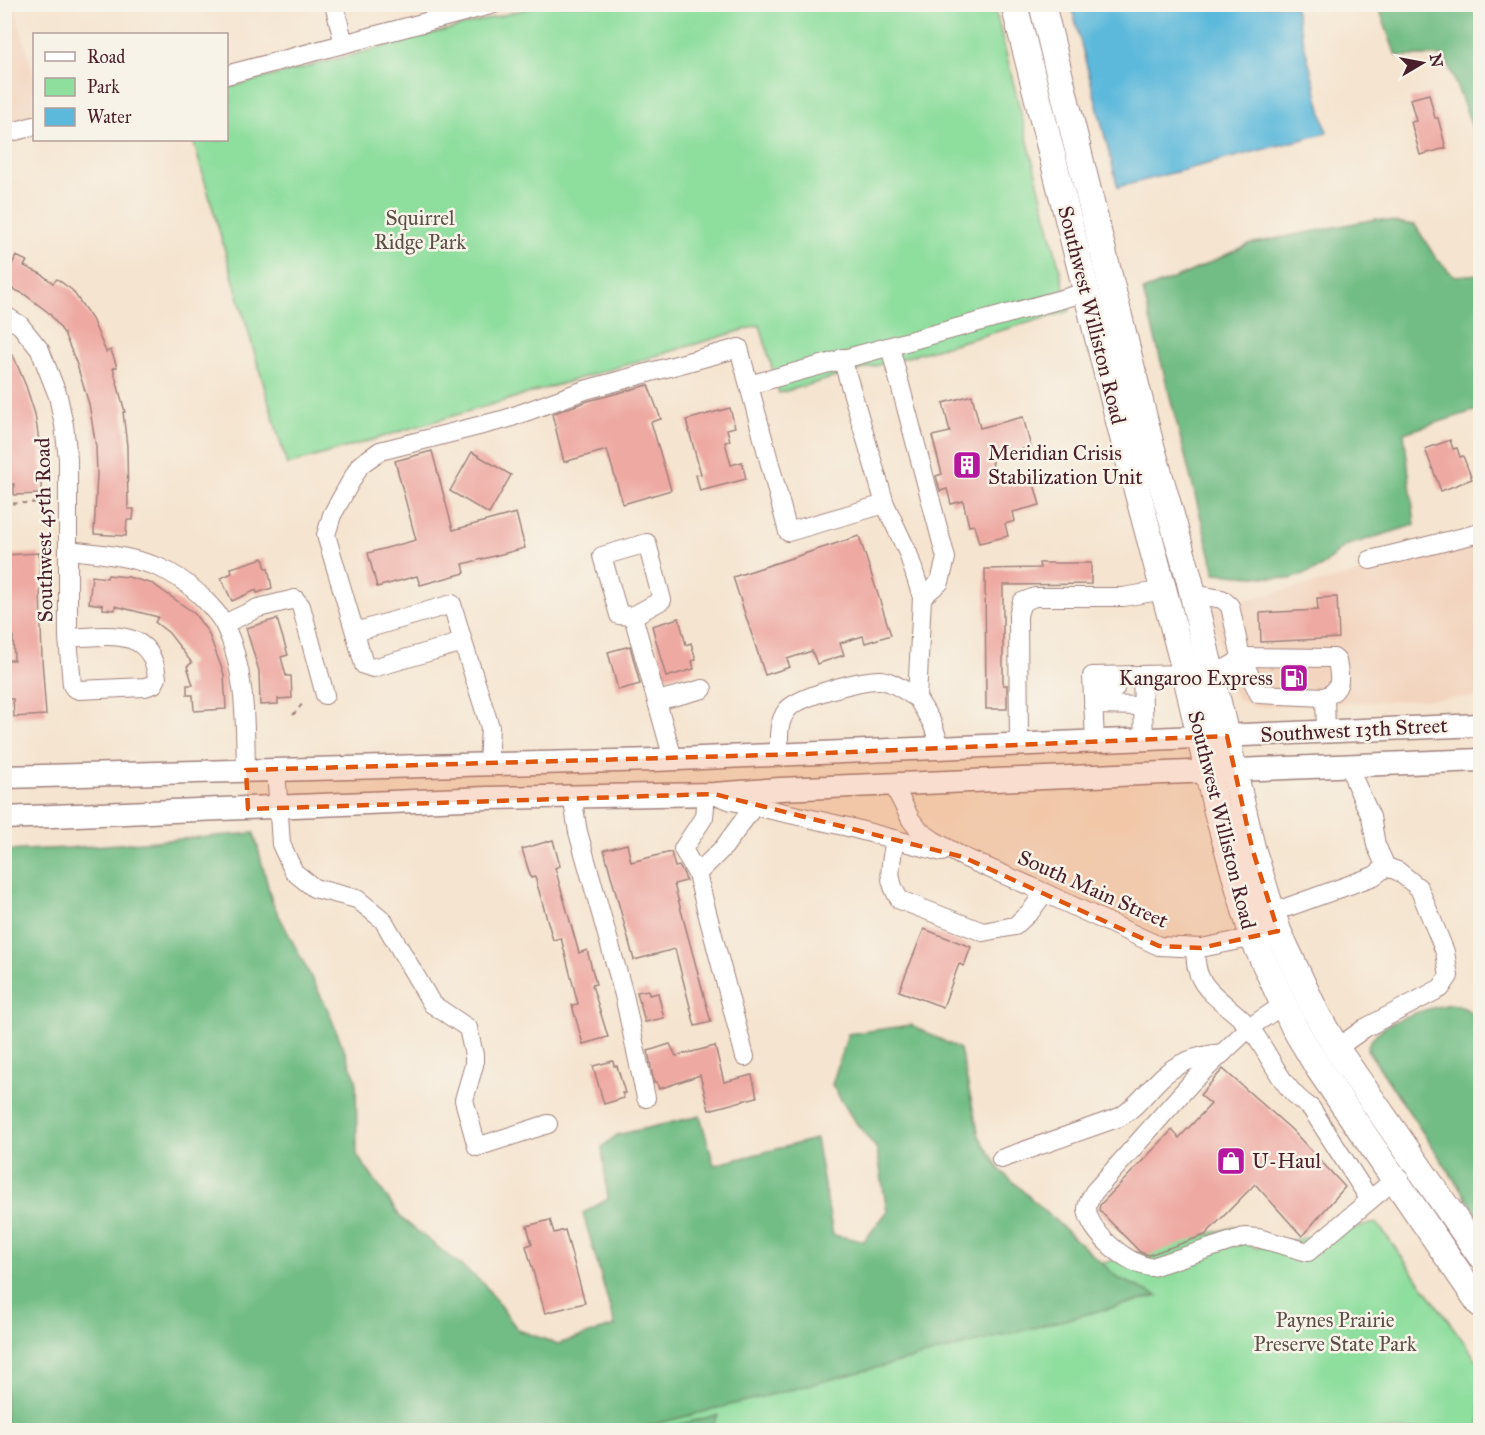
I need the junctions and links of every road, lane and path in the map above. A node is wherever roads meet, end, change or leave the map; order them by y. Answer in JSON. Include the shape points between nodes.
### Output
{"nodes":[{"id":1,"x":334,"y":4,"type":"edge"},
{"id":2,"x":494,"y":4,"type":"edge"},
{"id":3,"x":1014,"y":4,"type":"edge"},
{"id":4,"x":1041,"y":4,"type":"edge"},
{"id":5,"x":344,"y":44,"type":"junction"},
{"id":6,"x":228,"y":74,"type":"edge"},
{"id":7,"x":33,"y":126,"type":"edge"},
{"id":8,"x":4,"y":134,"type":"edge"},
{"id":9,"x":1111,"y":286,"type":"junction"},
{"id":10,"x":1087,"y":292,"type":"junction"},
{"id":11,"x":4,"y":315,"type":"edge"},
{"id":12,"x":890,"y":347,"type":"junction"},
{"id":13,"x":842,"y":358,"type":"junction"},
{"id":14,"x":749,"y":385,"type":"junction"},
{"id":15,"x":46,"y":502,"type":"dead end"},
{"id":16,"x":5,"y":504,"type":"edge"},
{"id":17,"x":885,"y":504,"type":"junction"},
{"id":18,"x":7,"y":525,"type":"dead end"},
{"id":19,"x":1480,"y":533,"type":"edge"},
{"id":20,"x":68,"y":550,"type":"junction"},
{"id":21,"x":1370,"y":560,"type":"dead end"},
{"id":22,"x":1165,"y":590,"type":"junction"},
{"id":23,"x":1193,"y":594,"type":"junction"},
{"id":24,"x":922,"y":597,"type":"junction"},
{"id":25,"x":633,"y":616,"type":"dead end"},
{"id":26,"x":224,"y":624,"type":"junction"},
{"id":27,"x":356,"y":636,"type":"junction"},
{"id":28,"x":68,"y":638,"type":"junction"},
{"id":29,"x":463,"y":642,"type":"junction"},
{"id":30,"x":1241,"y":657,"type":"junction"},
{"id":31,"x":1212,"y":672,"type":"junction"},
{"id":32,"x":1185,"y":674,"type":"junction"},
{"id":33,"x":703,"y":689,"type":"dead end"},
{"id":34,"x":1134,"y":690,"type":"junction"},
{"id":35,"x":325,"y":695,"type":"dead end"},
{"id":36,"x":1093,"y":697,"type":"junction"},
{"id":37,"x":1325,"y":697,"type":"junction"},
{"id":38,"x":916,"y":698,"type":"junction"},
{"id":39,"x":657,"y":701,"type":"junction"},
{"id":40,"x":304,"y":702,"type":"dead end"},
{"id":41,"x":293,"y":715,"type":"dead end"},
{"id":42,"x":1480,"y":725,"type":"edge"},
{"id":43,"x":1326,"y":731,"type":"junction"},
{"id":44,"x":1227,"y":736,"type":"junction"},
{"id":45,"x":1200,"y":737,"type":"junction"},
{"id":46,"x":1144,"y":739,"type":"junction"},
{"id":47,"x":1095,"y":742,"type":"junction"},
{"id":48,"x":1019,"y":745,"type":"junction"},
{"id":49,"x":940,"y":748,"type":"junction"},
{"id":50,"x":824,"y":753,"type":"junction"},
{"id":51,"x":779,"y":755,"type":"junction"},
{"id":52,"x":673,"y":759,"type":"junction"},
{"id":53,"x":1480,"y":760,"type":"edge"},
{"id":54,"x":488,"y":765,"type":"junction"},
{"id":55,"x":1350,"y":765,"type":"junction"},
{"id":56,"x":276,"y":769,"type":"junction"},
{"id":57,"x":246,"y":770,"type":"junction"},
{"id":58,"x":1234,"y":771,"type":"junction"},
{"id":59,"x":1208,"y":772,"type":"junction"},
{"id":60,"x":4,"y":777,"type":"edge"},
{"id":61,"x":893,"y":784,"type":"junction"},
{"id":62,"x":780,"y":789,"type":"junction"},
{"id":63,"x":710,"y":794,"type":"junction"},
{"id":64,"x":573,"y":796,"type":"junction"},
{"id":65,"x":487,"y":798,"type":"junction"},
{"id":66,"x":754,"y":806,"type":"junction"},
{"id":67,"x":279,"y":807,"type":"junction"},
{"id":68,"x":248,"y":808,"type":"junction"},
{"id":69,"x":4,"y":818,"type":"edge"},
{"id":70,"x":895,"y":839,"type":"junction"},
{"id":71,"x":963,"y":857,"type":"junction"},
{"id":72,"x":1386,"y":867,"type":"junction"},
{"id":73,"x":697,"y":874,"type":"junction"},
{"id":74,"x":1044,"y":892,"type":"junction"},
{"id":75,"x":1288,"y":907,"type":"dead end"},
{"id":76,"x":1278,"y":931,"type":"junction"},
{"id":77,"x":1253,"y":938,"type":"junction"},
{"id":78,"x":1195,"y":948,"type":"junction"},
{"id":79,"x":1283,"y":1005,"type":"junction"},
{"id":80,"x":1250,"y":1027,"type":"junction"},
{"id":81,"x":1337,"y":1048,"type":"junction"},
{"id":82,"x":1223,"y":1053,"type":"junction"},
{"id":83,"x":745,"y":1057,"type":"dead end"},
{"id":84,"x":1337,"y":1096,"type":"junction"},
{"id":85,"x":646,"y":1098,"type":"dead end"},
{"id":86,"x":1311,"y":1108,"type":"junction"},
{"id":87,"x":548,"y":1124,"type":"dead end"},
{"id":88,"x":1001,"y":1159,"type":"dead end"},
{"id":89,"x":1394,"y":1180,"type":"junction"},
{"id":90,"x":1370,"y":1200,"type":"junction"},
{"id":91,"x":1480,"y":1255,"type":"edge"},
{"id":92,"x":1480,"y":1304,"type":"edge"}],
"edges":[{"from":1,"to":5,"type":"street"},
{"from":2,"to":5,"type":"street"},
{"from":3,"to":10,"type":"highway","name":"Southwest Williston Road"},
{"from":4,"to":9,"type":"highway","name":"Southwest Williston Road"},
{"from":5,"to":6,"type":"street"},
{"from":7,"to":8,"type":"street"},
{"from":9,"to":10,"type":"highway"},
{"from":9,"to":23,"type":"highway","name":"Southwest Williston Road","via":[[1152,452]]},
{"from":10,"to":12,"type":"street"},
{"from":10,"to":22,"type":"highway","name":"Southwest Williston Road"},
{"from":11,"to":20,"type":"street","name":"Southwest 45th Road","via":[[20,325],[49,369],[64,425],[68,459]]},
{"from":12,"to":13,"type":"street"},
{"from":12,"to":24,"type":"street","via":[[946,558],[939,582]]},
{"from":13,"to":14,"type":"street"},
{"from":13,"to":17,"type":"street"},
{"from":14,"to":17,"type":"street","via":[[788,532]]},
{"from":14,"to":27,"type":"street","via":[[739,348],[585,390],[506,418],[380,451],[360,465],[332,515],[326,536]]},
{"from":15,"to":16,"type":"path"},
{"from":16,"to":18,"type":"path"},
{"from":17,"to":24,"type":"street","via":[[908,553]]},
{"from":19,"to":21,"type":"street"},
{"from":20,"to":26,"type":"street","via":[[120,556],[158,567],[189,584]]},
{"from":20,"to":28,"type":"street","name":"Southwest 45th Road"},
{"from":22,"to":32,"type":"highway","name":"Southwest Williston Road"},
{"from":22,"to":48,"type":"street","via":[[1122,597],[1035,597],[1022,602],[1018,615]]},
{"from":23,"to":30,"type":"street","via":[[1222,599],[1230,606]]},
{"from":23,"to":31,"type":"highway","name":"Southwest Williston Road"},
{"from":24,"to":38,"type":"street"},
{"from":25,"to":39,"type":"street"},
{"from":26,"to":35,"type":"street","via":[[258,608],[295,599],[301,606]]},
{"from":26,"to":57,"type":"street","via":[[233,647],[245,711]]},
{"from":27,"to":29,"type":"street","via":[[364,665],[373,668]]},
{"from":27,"to":29,"type":"street","via":[[362,630],[452,604]]},
{"from":28,"to":28,"type":"street","name":"Southwest 45th Road","via":[[118,637],[141,643],[153,657],[157,678],[145,687],[74,688]]},
{"from":29,"to":54,"type":"street","via":[[490,727]]},
{"from":30,"to":31,"type":"street","via":[[1226,669]]},
{"from":30,"to":37,"type":"street","via":[[1259,694]]},
{"from":30,"to":37,"type":"street","via":[[1334,658],[1339,684],[1335,692]]},
{"from":31,"to":44,"type":"highway","name":"Southwest Williston Road"},
{"from":32,"to":34,"type":"street"},
{"from":32,"to":45,"type":"highway","name":"Southwest Williston Road"},
{"from":33,"to":39,"type":"street"},
{"from":34,"to":36,"type":"street"},
{"from":34,"to":36,"type":"street"},
{"from":34,"to":36,"type":"street","via":[[1092,676]]},
{"from":34,"to":46,"type":"street"},
{"from":36,"to":47,"type":"street"},
{"from":37,"to":43,"type":"street"},
{"from":38,"to":49,"type":"street","via":[[932,723]]},
{"from":38,"to":51,"type":"street","via":[[880,680],[802,699],[788,710],[780,727]]},
{"from":39,"to":52,"type":"street"},
{"from":40,"to":41,"type":"path"},
{"from":42,"to":43,"type":"main road","name":"Southwest 13th Street"},
{"from":43,"to":44,"type":"main road","name":"Southwest 13th Street"},
{"from":44,"to":45,"type":"main road","name":"Southwest 13th Street"},
{"from":44,"to":58,"type":"highway","name":"Southwest Williston Road"},
{"from":45,"to":46,"type":"main road","name":"Southwest 13th Street"},
{"from":45,"to":59,"type":"highway","name":"Southwest Williston Road"},
{"from":46,"to":47,"type":"main road","name":"Southwest 13th Street"},
{"from":47,"to":48,"type":"main road","name":"Southwest 13th Street"},
{"from":48,"to":49,"type":"main road","name":"Southwest 13th Street"},
{"from":49,"to":50,"type":"main road","name":"Southwest 13th Street"},
{"from":50,"to":51,"type":"main road","name":"Southwest 13th Street"},
{"from":50,"to":61,"type":"main road","via":[[877,771]]},
{"from":51,"to":52,"type":"main road","name":"Southwest 13th Street"},
{"from":51,"to":62,"type":"main road"},
{"from":52,"to":54,"type":"main road","name":"Southwest 13th Street"},
{"from":53,"to":55,"type":"main road","name":"Southwest 13th Street"},
{"from":54,"to":56,"type":"main road","name":"Southwest 13th Street"},
{"from":54,"to":65,"type":"main road"},
{"from":55,"to":58,"type":"main road","name":"Southwest 13th Street"},
{"from":55,"to":72,"type":"street"},
{"from":56,"to":57,"type":"main road","name":"Southwest 13th Street"},
{"from":56,"to":67,"type":"street"},
{"from":57,"to":60,"type":"main road","name":"Southwest 13th Street"},
{"from":57,"to":68,"type":"main road"},
{"from":58,"to":59,"type":"main road","name":"Southwest 13th Street"},
{"from":58,"to":76,"type":"highway","name":"Southwest Williston Road","via":[[1252,848]]},
{"from":59,"to":61,"type":"main road","name":"Southwest 13th Street"},
{"from":59,"to":77,"type":"highway","name":"Southwest Williston Road","via":[[1227,854]]},
{"from":61,"to":62,"type":"main road","name":"Southwest 13th Street"},
{"from":61,"to":71,"type":"street","name":"South Main Street","via":[[910,820],[920,831]]},
{"from":62,"to":63,"type":"main road","name":"Southwest 13th Street"},
{"from":63,"to":64,"type":"main road","name":"Southwest 13th Street"},
{"from":63,"to":66,"type":"street","name":"South Main Street"},
{"from":63,"to":73,"type":"street","via":[[704,817],[683,849]]},
{"from":64,"to":65,"type":"main road","name":"Southwest 13th Street"},
{"from":64,"to":85,"type":"street","via":[[578,832],[624,995]]},
{"from":65,"to":67,"type":"main road","name":"Southwest 13th Street"},
{"from":66,"to":70,"type":"street","name":"South Main Street"},
{"from":66,"to":73,"type":"street","via":[[724,847]]},
{"from":67,"to":68,"type":"main road","name":"Southwest 13th Street"},
{"from":67,"to":87,"type":"street","via":[[281,844],[294,872],[314,888],[357,899],[382,920],[432,1004],[468,1028],[474,1065],[464,1100],[477,1147]]},
{"from":68,"to":69,"type":"main road","name":"Southwest 13th Street"},
{"from":70,"to":71,"type":"street","name":"South Main Street"},
{"from":70,"to":74,"type":"street","via":[[890,871],[892,888],[900,900],[983,932],[1015,926],[1031,912]]},
{"from":71,"to":74,"type":"street","name":"South Main Street"},
{"from":72,"to":75,"type":"street","via":[[1374,876]]},
{"from":72,"to":81,"type":"street","via":[[1398,871],[1419,888],[1445,952],[1449,976],[1441,988],[1365,1028]]},
{"from":73,"to":83,"type":"street"},
{"from":74,"to":78,"type":"street","name":"South Main Street","via":[[1159,946]]},
{"from":76,"to":77,"type":"street","name":"South Main Street"},
{"from":76,"to":81,"type":"highway","name":"Southwest Williston Road"},
{"from":77,"to":78,"type":"street","name":"South Main Street"},
{"from":77,"to":79,"type":"highway","name":"Southwest Williston Road"},
{"from":78,"to":80,"type":"street","via":[[1202,982]]},
{"from":79,"to":80,"type":"street"},
{"from":79,"to":84,"type":"highway","name":"Southwest Williston Road"},
{"from":80,"to":82,"type":"street"},
{"from":80,"to":86,"type":"street","via":[[1278,1075]]},
{"from":81,"to":91,"type":"highway","name":"Southwest Williston Road"},
{"from":82,"to":88,"type":"street","via":[[1177,1066],[1120,1117]]},
{"from":82,"to":90,"type":"street","via":[[1191,1083],[1094,1192],[1087,1206],[1090,1222],[1119,1254],[1141,1266],[1152,1266],[1244,1237],[1308,1252]]},
{"from":84,"to":86,"type":"street"},
{"from":84,"to":89,"type":"highway","name":"Southwest Williston Road"},
{"from":86,"to":90,"type":"street"},
{"from":89,"to":90,"type":"street"},
{"from":89,"to":92,"type":"highway","name":"Southwest Williston Road"}]}
